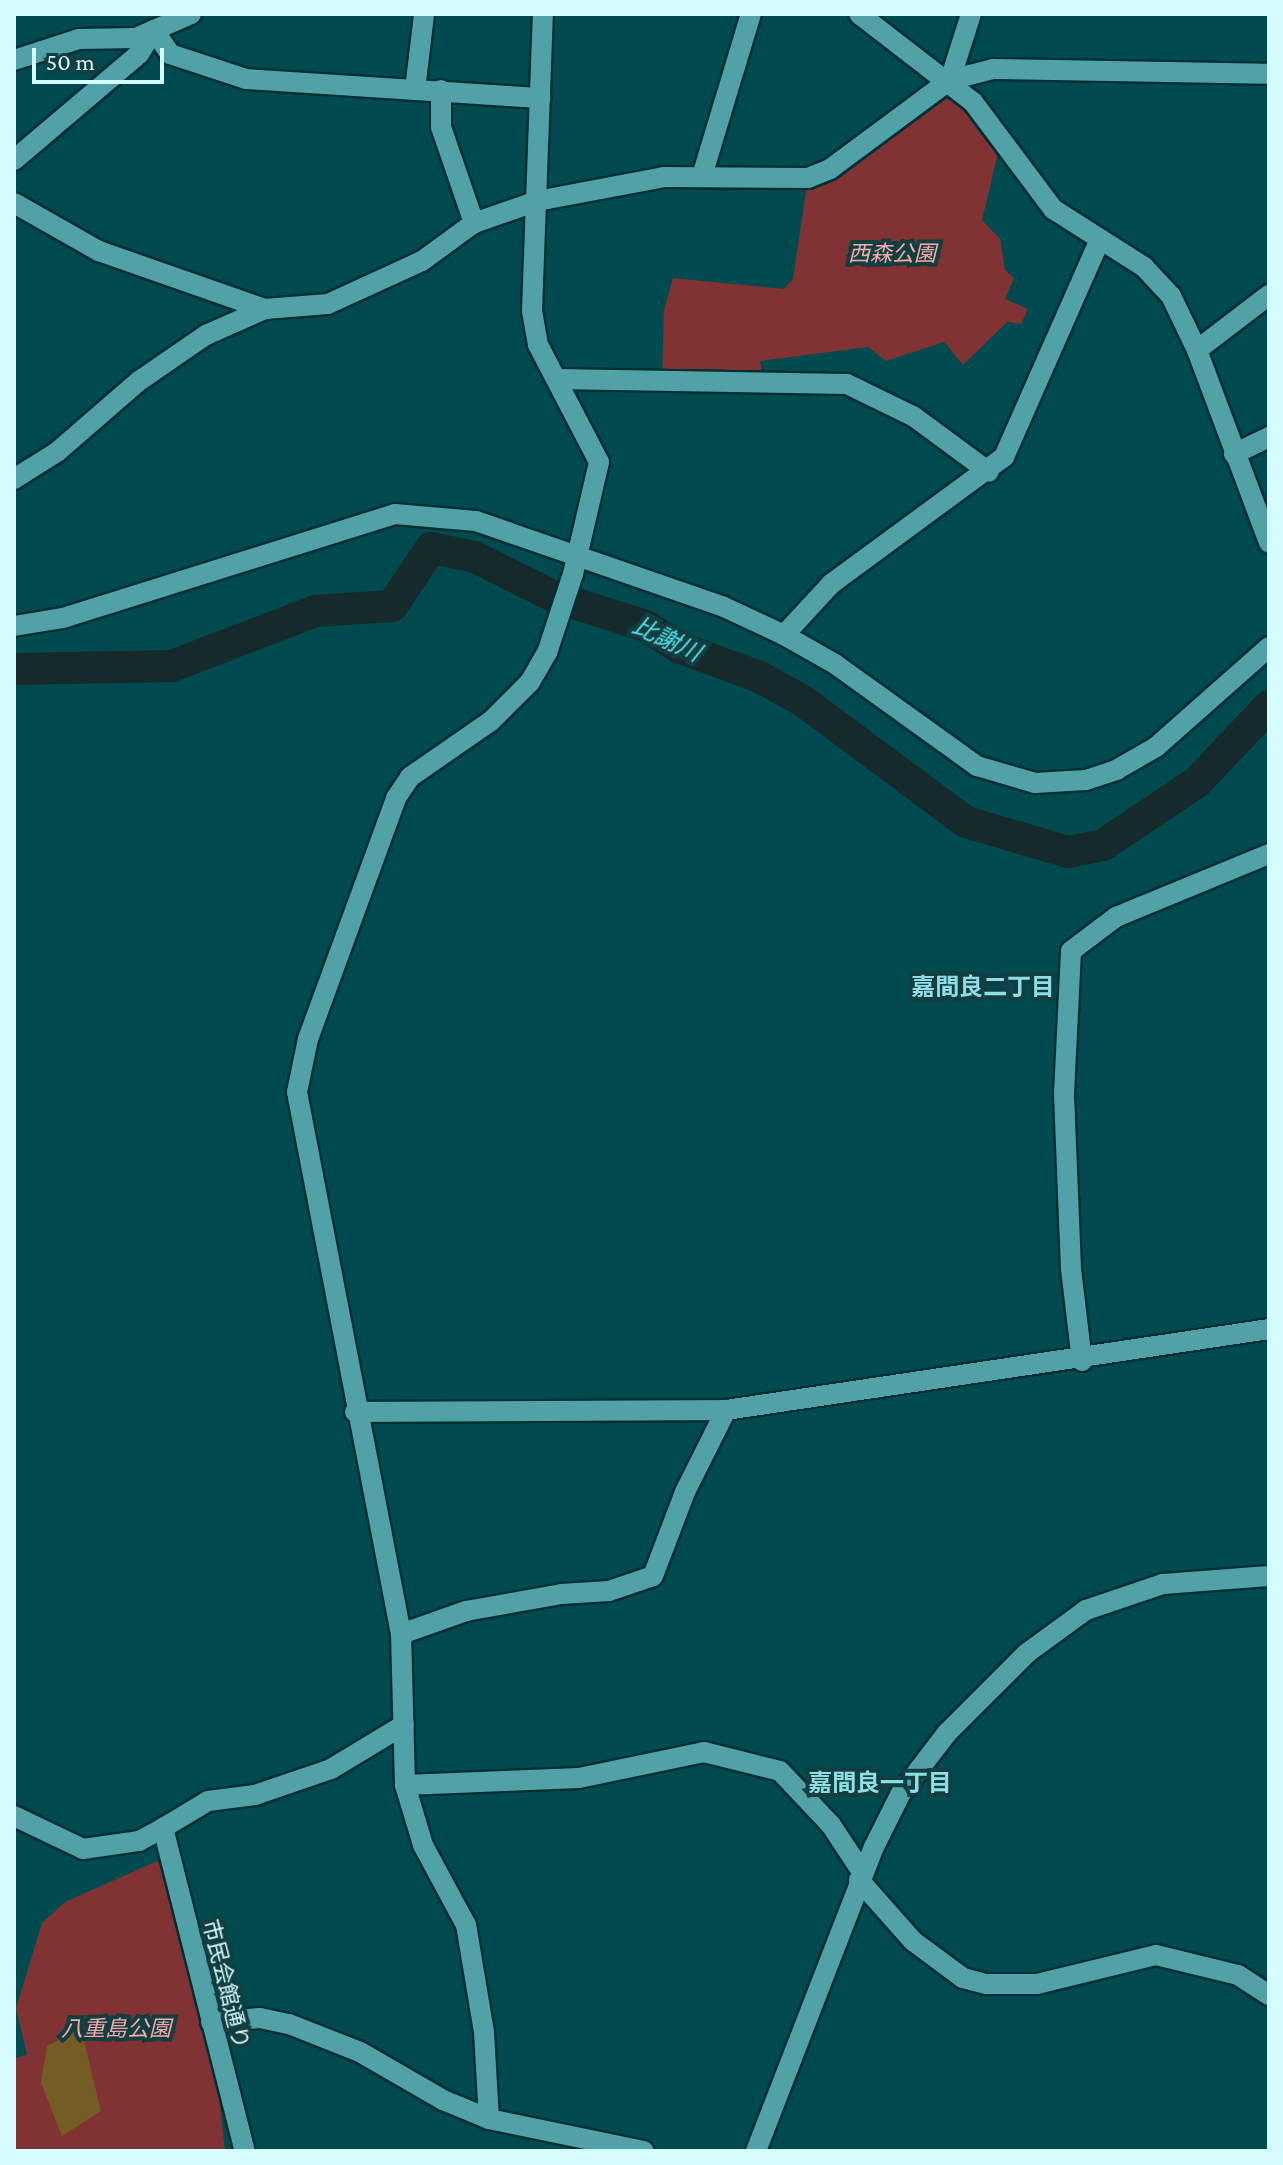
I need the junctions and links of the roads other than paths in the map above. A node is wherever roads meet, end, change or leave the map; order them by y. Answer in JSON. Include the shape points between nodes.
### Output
{"nodes":[{"id":1,"x":191,"y":14,"type":"edge"},
{"id":2,"x":424,"y":14,"type":"edge"},
{"id":3,"x":543,"y":14,"type":"edge"},
{"id":4,"x":751,"y":14,"type":"edge"},
{"id":5,"x":859,"y":14,"type":"edge"},
{"id":6,"x":971,"y":14,"type":"edge"},
{"id":7,"x":154,"y":30,"type":"junction"},
{"id":8,"x":14,"y":60,"type":"edge"},
{"id":9,"x":1269,"y":74,"type":"edge"},
{"id":10,"x":950,"y":80,"type":"junction"},
{"id":11,"x":415,"y":90,"type":"junction"},
{"id":12,"x":441,"y":90,"type":"junction"},
{"id":13,"x":540,"y":98,"type":"junction"},
{"id":14,"x":14,"y":160,"type":"edge"},
{"id":15,"x":702,"y":176,"type":"junction"},
{"id":16,"x":537,"y":201,"type":"junction"},
{"id":17,"x":14,"y":203,"type":"edge"},
{"id":18,"x":474,"y":223,"type":"junction"},
{"id":19,"x":1100,"y":239,"type":"junction"},
{"id":20,"x":1269,"y":295,"type":"edge"},
{"id":21,"x":265,"y":309,"type":"junction"},
{"id":22,"x":1197,"y":350,"type":"junction"},
{"id":23,"x":557,"y":379,"type":"junction"},
{"id":24,"x":1269,"y":437,"type":"edge"},
{"id":25,"x":1234,"y":454,"type":"junction"},
{"id":26,"x":989,"y":472,"type":"junction"},
{"id":27,"x":14,"y":479,"type":"edge"},
{"id":28,"x":1269,"y":543,"type":"edge"},
{"id":29,"x":573,"y":565,"type":"junction"},
{"id":30,"x":14,"y":626,"type":"edge"},
{"id":31,"x":784,"y":635,"type":"junction"},
{"id":32,"x":1269,"y":647,"type":"edge"},
{"id":33,"x":1269,"y":854,"type":"edge"},
{"id":34,"x":1269,"y":1329,"type":"edge"},
{"id":35,"x":1082,"y":1361,"type":"junction"},
{"id":36,"x":726,"y":1410,"type":"junction"},
{"id":37,"x":355,"y":1412,"type":"junction"},
{"id":38,"x":1269,"y":1576,"type":"edge"},
{"id":39,"x":401,"y":1634,"type":"junction"},
{"id":40,"x":404,"y":1725,"type":"junction"},
{"id":41,"x":405,"y":1785,"type":"junction"},
{"id":42,"x":14,"y":1816,"type":"edge"},
{"id":43,"x":163,"y":1828,"type":"junction"},
{"id":44,"x":861,"y":1876,"type":"junction"},
{"id":45,"x":1269,"y":1995,"type":"edge"},
{"id":46,"x":211,"y":2022,"type":"junction"},
{"id":47,"x":489,"y":2119,"type":"junction"},
{"id":48,"x":245,"y":2151,"type":"edge"},
{"id":49,"x":644,"y":2151,"type":"edge"},
{"id":50,"x":756,"y":2151,"type":"edge"}],
"edges":[{"from":1,"to":7,"type":"street"},
{"from":2,"to":11,"type":"street"},
{"from":3,"to":13,"type":"street"},
{"from":4,"to":15,"type":"street"},
{"from":5,"to":10,"type":"street"},
{"from":6,"to":10,"type":"street"},
{"from":7,"to":8,"type":"street","via":[[136,38],[79,39]]},
{"from":7,"to":11,"type":"street","via":[[170,54],[246,79]]},
{"from":7,"to":14,"type":"street","via":[[139,54]]},
{"from":9,"to":10,"type":"street","via":[[993,69]]},
{"from":10,"to":15,"type":"street","via":[[830,169],[808,178]]},
{"from":10,"to":19,"type":"street","via":[[973,102],[1053,209]]},
{"from":11,"to":12,"type":"street"},
{"from":12,"to":13,"type":"street"},
{"from":12,"to":18,"type":"street","via":[[441,127]]},
{"from":13,"to":16,"type":"street"},
{"from":15,"to":16,"type":"street","via":[[622,182]]},
{"from":16,"to":18,"type":"street"},
{"from":16,"to":23,"type":"street","via":[[532,311],[538,345]]},
{"from":17,"to":21,"type":"street","via":[[99,251]]},
{"from":18,"to":21,"type":"street","via":[[422,261],[328,304]]},
{"from":19,"to":22,"type":"street","via":[[1144,267],[1171,296]]},
{"from":19,"to":26,"type":"street","via":[[1030,408],[1004,457]]},
{"from":20,"to":22,"type":"street"},
{"from":21,"to":27,"type":"street","via":[[168,359],[57,452]]},
{"from":22,"to":25,"type":"street"},
{"from":23,"to":26,"type":"street","via":[[847,384],[913,416]]},
{"from":23,"to":29,"type":"street","via":[[599,462]]},
{"from":24,"to":25,"type":"street"},
{"from":25,"to":28,"type":"street"},
{"from":26,"to":31,"type":"street","via":[[831,584]]},
{"from":29,"to":30,"type":"street","via":[[476,521],[395,514],[63,618]]},
{"from":29,"to":31,"type":"street","via":[[724,607]]},
{"from":29,"to":37,"type":"street","via":[[547,653],[511,704],[410,777],[396,798],[298,1071],[299,1117]]},
{"from":31,"to":32,"type":"street","via":[[977,766],[1035,783],[1086,780],[1156,747]]},
{"from":33,"to":35,"type":"street","via":[[1116,917],[1071,951],[1064,1094],[1071,1269]]},
{"from":34,"to":35,"type":"street"},
{"from":35,"to":36,"type":"street"},
{"from":36,"to":37,"type":"street"},
{"from":36,"to":39,"type":"street","via":[[685,1492],[653,1576],[609,1591],[466,1611]]},
{"from":37,"to":39,"type":"street"},
{"from":38,"to":44,"type":"street","via":[[1163,1584],[1086,1610],[1054,1630],[947,1733],[901,1793]]},
{"from":39,"to":40,"type":"street"},
{"from":40,"to":41,"type":"street"},
{"from":40,"to":43,"type":"street","via":[[331,1769],[255,1795],[208,1801]]},
{"from":41,"to":44,"type":"street","via":[[579,1778],[704,1752],[780,1771],[831,1825]]},
{"from":41,"to":47,"type":"street","via":[[423,1845],[466,1925],[484,2032]]},
{"from":42,"to":43,"type":"street","via":[[83,1849],[139,1841]]},
{"from":43,"to":46,"type":"street","name":"市民会館通り"},
{"from":44,"to":45,"type":"street","via":[[913,1941],[963,1978],[986,1984],[1037,1984],[1156,1955],[1238,1975]]},
{"from":44,"to":50,"type":"street"},
{"from":46,"to":47,"type":"street","via":[[260,2018],[316,2033]]},
{"from":46,"to":48,"type":"street","name":"市民会館通り"},
{"from":47,"to":49,"type":"street"}]}
